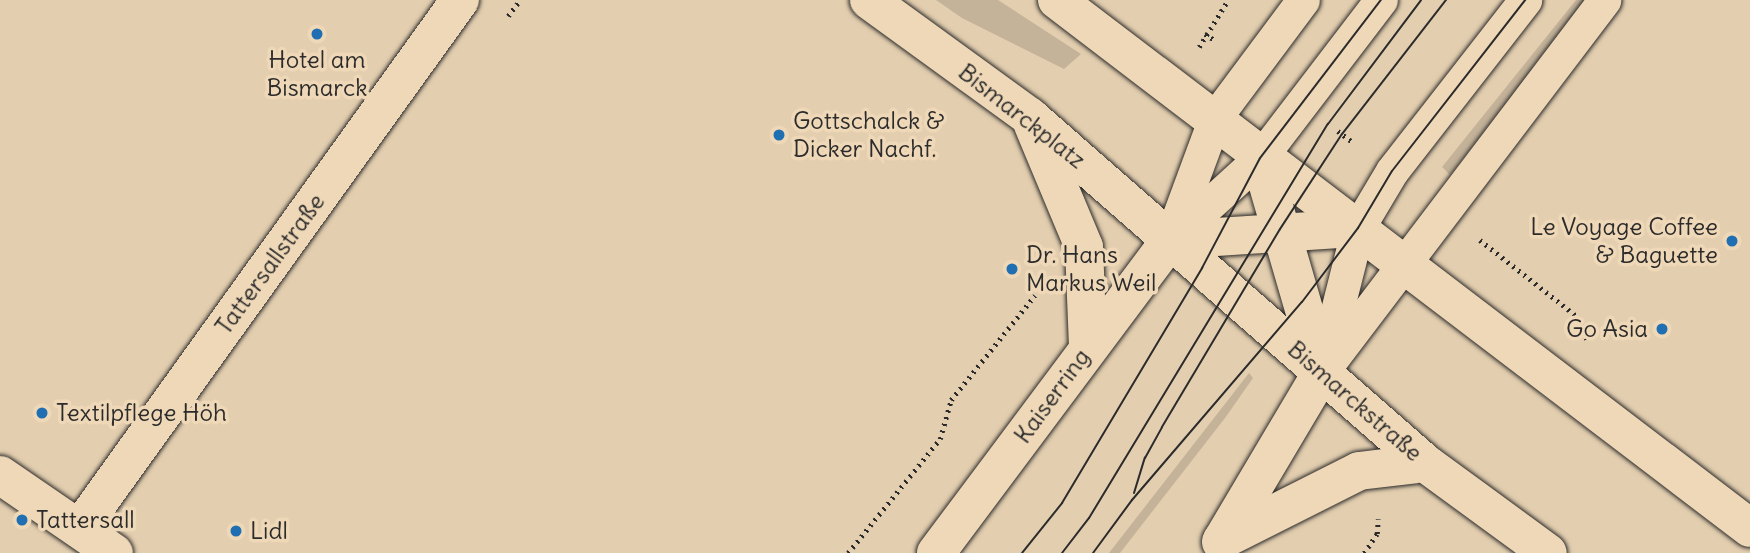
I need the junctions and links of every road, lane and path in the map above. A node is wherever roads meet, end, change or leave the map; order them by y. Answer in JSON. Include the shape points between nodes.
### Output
{"nodes":[{"id":1,"x":460,"y":0,"type":"edge"},
{"id":2,"x":869,"y":0,"type":"edge"},
{"id":3,"x":1057,"y":0,"type":"edge"},
{"id":4,"x":1228,"y":0,"type":"edge"},
{"id":5,"x":1303,"y":0,"type":"edge"},
{"id":6,"x":1381,"y":0,"type":"edge"},
{"id":7,"x":1525,"y":0,"type":"edge"},
{"id":8,"x":1604,"y":0,"type":"edge"},
{"id":9,"x":1252,"y":68,"type":"junction"},
{"id":10,"x":1302,"y":105,"type":"junction"},
{"id":11,"x":1030,"y":117,"type":"junction"},
{"id":12,"x":1215,"y":118,"type":"junction"},
{"id":13,"x":1260,"y":158,"type":"junction"},
{"id":14,"x":1392,"y":170,"type":"junction"},
{"id":15,"x":1443,"y":211,"type":"junction"},
{"id":16,"x":1358,"y":228,"type":"junction"},
{"id":17,"x":1280,"y":229,"type":"junction"},
{"id":18,"x":1170,"y":240,"type":"junction"},
{"id":19,"x":1402,"y":264,"type":"junction"},
{"id":20,"x":1041,"y":286,"type":"dead end"},
{"id":21,"x":1088,"y":347,"type":"junction"},
{"id":22,"x":1592,"y":351,"type":"dead end"},
{"id":23,"x":1322,"y":372,"type":"junction"},
{"id":24,"x":1425,"y":463,"type":"junction"},
{"id":25,"x":0,"y":475,"type":"edge"},
{"id":26,"x":1378,"y":511,"type":"dead end"},
{"id":27,"x":81,"y":527,"type":"junction"},
{"id":28,"x":1750,"y":528,"type":"edge"},
{"id":29,"x":1217,"y":547,"type":"edge"},
{"id":30,"x":114,"y":553,"type":"edge"},
{"id":31,"x":848,"y":553,"type":"edge"},
{"id":32,"x":936,"y":553,"type":"edge"},
{"id":33,"x":1364,"y":553,"type":"edge"},
{"id":34,"x":1548,"y":553,"type":"edge"}],
"edges":[{"from":1,"to":27,"type":"main road","name":"Tattersallstraße"},
{"from":2,"to":11,"type":"main road","name":"Bismarckplatz"},
{"from":3,"to":12,"type":"main road"},
{"from":4,"to":9,"type":"path","via":[[1205,34]]},
{"from":5,"to":9,"type":"lane"},
{"from":6,"to":10,"type":"lane"},
{"from":7,"to":14,"type":"lane"},
{"from":8,"to":15,"type":"lane"},
{"from":9,"to":12,"type":"lane"},
{"from":10,"to":13,"type":"lane"},
{"from":10,"to":14,"type":"path"},
{"from":11,"to":18,"type":"main road","name":"Bismarckplatz"},
{"from":11,"to":21,"type":"main road","via":[[1084,247]]},
{"from":12,"to":13,"type":"main road"},
{"from":12,"to":18,"type":"lane"},
{"from":13,"to":16,"type":"main road"},
{"from":13,"to":17,"type":"main road"},
{"from":13,"to":18,"type":"lane"},
{"from":14,"to":16,"type":"lane"},
{"from":15,"to":19,"type":"lane"},
{"from":15,"to":22,"type":"path","via":[[1578,318]]},
{"from":16,"to":17,"type":"main road"},
{"from":16,"to":19,"type":"main road"},
{"from":16,"to":23,"type":"lane"},
{"from":17,"to":18,"type":"main road"},
{"from":17,"to":23,"type":"main road"},
{"from":18,"to":21,"type":"main road","name":"Kaiserring"},
{"from":18,"to":23,"type":"main road","name":"Bismarckstraße"},
{"from":19,"to":23,"type":"lane"},
{"from":19,"to":28,"type":"main road"},
{"from":20,"to":31,"type":"path","via":[[951,400],[940,439]]},
{"from":21,"to":32,"type":"main road","name":"Kaiserring"},
{"from":23,"to":24,"type":"main road","name":"Bismarckstraße"},
{"from":23,"to":29,"type":"main road"},
{"from":24,"to":29,"type":"main road","via":[[1359,471]]},
{"from":24,"to":34,"type":"main road","name":"Bismarckstraße"},
{"from":25,"to":27,"type":"main road"},
{"from":26,"to":33,"type":"path","via":[[1377,534]]},
{"from":27,"to":30,"type":"main road"}]}
